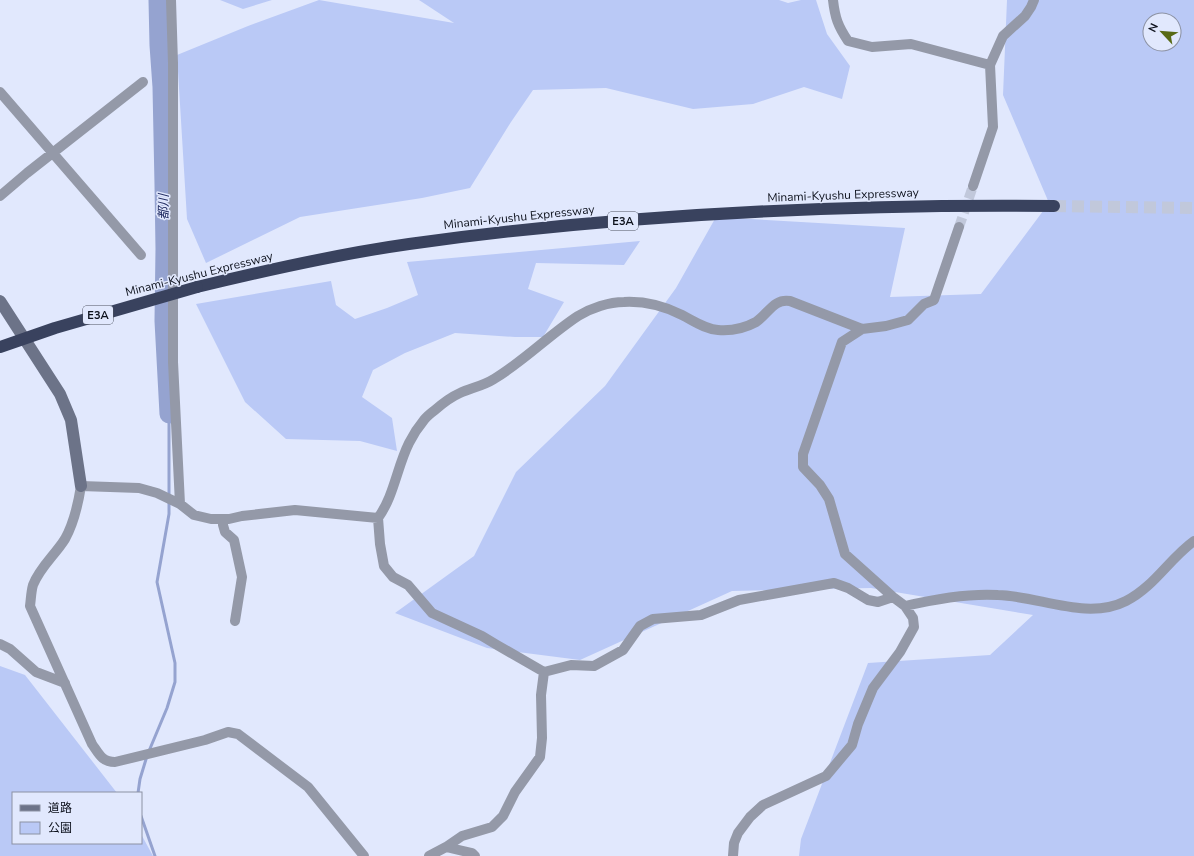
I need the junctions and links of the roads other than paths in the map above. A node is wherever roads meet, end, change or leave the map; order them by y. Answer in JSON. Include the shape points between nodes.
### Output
{"nodes":[{"id":1,"x":171,"y":0,"type":"edge"},
{"id":2,"x":833,"y":0,"type":"edge"},
{"id":3,"x":1034,"y":0,"type":"edge"},
{"id":4,"x":990,"y":65,"type":"junction"},
{"id":5,"x":142,"y":82,"type":"dead end"},
{"id":6,"x":0,"y":92,"type":"edge"},
{"id":7,"x":53,"y":153,"type":"junction"},
{"id":8,"x":973,"y":186,"type":"tunnel mouth"},
{"id":9,"x":0,"y":196,"type":"edge"},
{"id":10,"x":1054,"y":206,"type":"tunnel mouth"},
{"id":11,"x":960,"y":227,"type":"tunnel mouth"},
{"id":12,"x":141,"y":256,"type":"dead end"},
{"id":13,"x":0,"y":302,"type":"edge"},
{"id":14,"x":862,"y":329,"type":"junction"},
{"id":15,"x":0,"y":347,"type":"edge"},
{"id":16,"x":81,"y":486,"type":"junction"},
{"id":17,"x":178,"y":503,"type":"junction"},
{"id":18,"x":378,"y":518,"type":"junction"},
{"id":19,"x":223,"y":519,"type":"junction"},
{"id":20,"x":1194,"y":541,"type":"edge"},
{"id":21,"x":893,"y":598,"type":"junction"},
{"id":22,"x":905,"y":606,"type":"junction"},
{"id":23,"x":235,"y":622,"type":"dead end"},
{"id":24,"x":0,"y":644,"type":"edge"},
{"id":25,"x":544,"y":672,"type":"junction"},
{"id":26,"x":66,"y":683,"type":"junction"},
{"id":27,"x":446,"y":847,"type":"junction"},
{"id":28,"x":364,"y":856,"type":"edge"},
{"id":29,"x":428,"y":856,"type":"edge"},
{"id":30,"x":475,"y":856,"type":"edge"},
{"id":31,"x":733,"y":856,"type":"edge"}],
"edges":[{"from":1,"to":17,"type":"street","via":[[173,362]]},
{"from":2,"to":4,"type":"street","via":[[839,28],[848,41],[872,47],[911,44]]},
{"from":3,"to":4,"type":"street","via":[[1024,16],[1003,36]]},
{"from":4,"to":8,"type":"street","via":[[993,127]]},
{"from":5,"to":7,"type":"street"},
{"from":6,"to":7,"type":"street"},
{"from":7,"to":9,"type":"street"},
{"from":7,"to":12,"type":"street"},
{"from":10,"to":15,"type":"highway","name":"Minami-Kyushu Expressway","number":"E3A","bridge":true,"via":[[780,210],[550,227],[408,244],[273,269],[197,287],[62,326]]},
{"from":11,"to":14,"type":"street","via":[[934,300],[924,304],[908,320]]},
{"from":13,"to":16,"type":"street","via":[[60,394],[71,420]]},
{"from":14,"to":18,"type":"street","via":[[783,300],[756,321],[724,330],[705,327],[680,314],[641,302],[622,302],[599,307],[579,316],[492,380],[446,400],[425,418],[409,442],[392,490]]},
{"from":14,"to":21,"type":"street","via":[[842,342],[803,454],[803,467],[829,499],[845,554]]},
{"from":16,"to":17,"type":"street","via":[[139,488],[157,492]]},
{"from":16,"to":26,"type":"street","via":[[76,511],[65,538],[33,585],[30,606]]},
{"from":17,"to":19,"type":"street","via":[[194,515]]},
{"from":18,"to":19,"type":"street","via":[[295,510]]},
{"from":18,"to":25,"type":"street","via":[[384,566],[393,577],[408,585],[432,613],[482,636]]},
{"from":19,"to":23,"type":"street","via":[[225,532],[234,540],[242,577]]},
{"from":20,"to":22,"type":"street","via":[[1147,586],[1113,607],[1088,610],[998,594],[957,596]]},
{"from":21,"to":22,"type":"street"},
{"from":21,"to":25,"type":"street","via":[[878,602],[868,600],[834,583],[739,600],[701,615],[653,619],[640,626],[623,650],[594,666],[571,665]]},
{"from":22,"to":31,"type":"street","via":[[913,618],[914,628],[873,688],[852,745],[826,776],[764,805],[750,817],[738,833]]},
{"from":24,"to":26,"type":"street","via":[[10,649],[36,672]]},
{"from":25,"to":27,"type":"street","via":[[540,757],[515,792],[503,816],[492,828],[462,836]]},
{"from":26,"to":28,"type":"street","via":[[92,744],[107,761],[139,757],[228,732],[238,734],[308,787]]},
{"from":27,"to":29,"type":"street"},
{"from":27,"to":30,"type":"street"}]}
